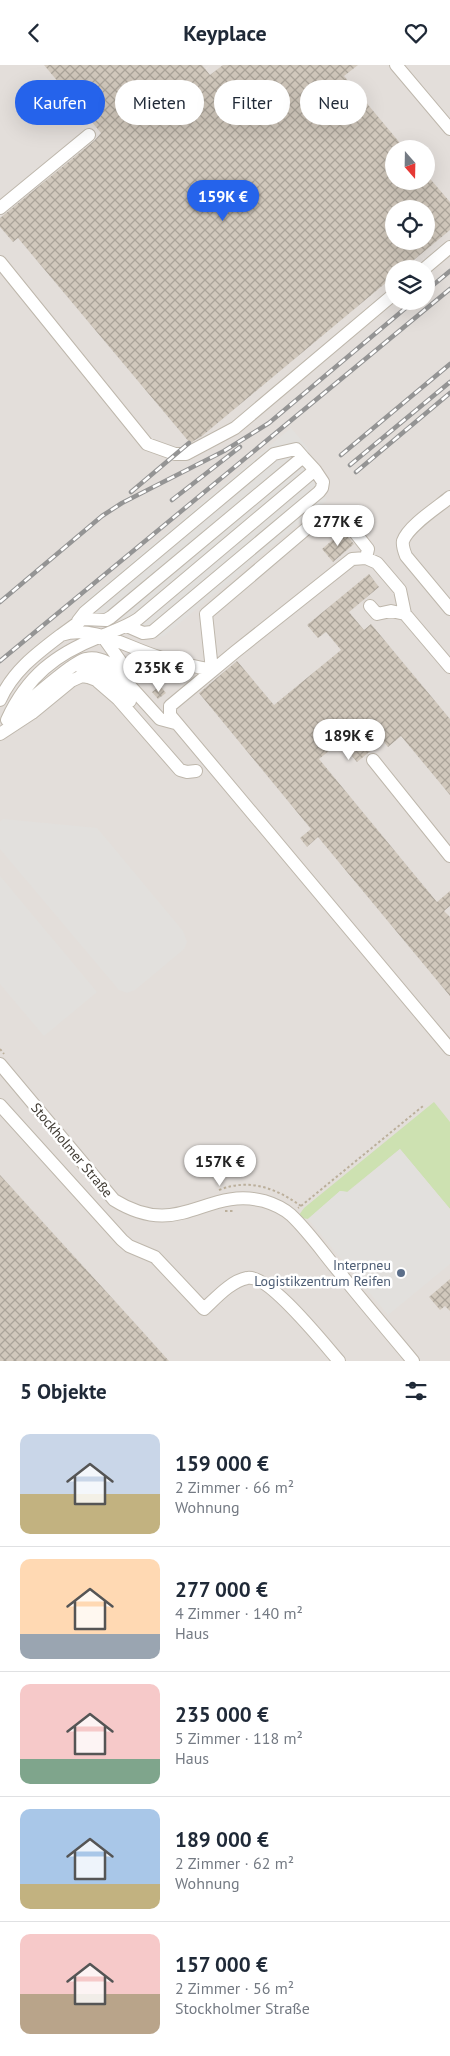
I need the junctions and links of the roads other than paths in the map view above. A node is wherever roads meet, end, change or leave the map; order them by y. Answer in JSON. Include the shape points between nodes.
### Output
{"nodes":[{"id":1,"x":396,"y":65,"type":"edge"},
{"id":2,"x":450,"y":129,"type":"edge"},
{"id":3,"x":89,"y":135,"type":"dead end"},
{"id":4,"x":0,"y":208,"type":"edge"},
{"id":5,"x":450,"y":247,"type":"edge"},
{"id":6,"x":435,"y":260,"type":"edge"},
{"id":7,"x":0,"y":262,"type":"edge"},
{"id":8,"x":385,"y":302,"type":"edge"},
{"id":9,"x":303,"y":457,"type":"junction"},
{"id":10,"x":315,"y":470,"type":"junction"},
{"id":11,"x":450,"y":497,"type":"edge"},
{"id":12,"x":366,"y":558,"type":"junction"},
{"id":13,"x":370,"y":606,"type":"dead end"},
{"id":14,"x":450,"y":609,"type":"edge"},
{"id":15,"x":405,"y":614,"type":"junction"},
{"id":16,"x":78,"y":621,"type":"junction"},
{"id":17,"x":127,"y":626,"type":"junction"},
{"id":18,"x":61,"y":635,"type":"junction"},
{"id":19,"x":102,"y":637,"type":"junction"},
{"id":20,"x":450,"y":667,"type":"edge"},
{"id":21,"x":212,"y":670,"type":"junction"},
{"id":22,"x":68,"y":671,"type":"junction"},
{"id":23,"x":0,"y":700,"type":"edge"},
{"id":24,"x":170,"y":706,"type":"junction"},
{"id":25,"x":7,"y":719,"type":"junction"},
{"id":26,"x":175,"y":723,"type":"junction"},
{"id":27,"x":0,"y":733,"type":"edge"},
{"id":28,"x":373,"y":760,"type":"dead end"},
{"id":29,"x":214,"y":769,"type":"junction"},
{"id":30,"x":196,"y":771,"type":"junction"},
{"id":31,"x":450,"y":856,"type":"edge"},
{"id":32,"x":450,"y":1049,"type":"edge"},
{"id":33,"x":3,"y":1060,"type":"edge"},
{"id":34,"x":0,"y":1105,"type":"edge"},
{"id":35,"x":339,"y":1361,"type":"edge"},
{"id":36,"x":413,"y":1361,"type":"edge"}],
"edges":[{"from":1,"to":2,"type":"street"},
{"from":3,"to":4,"type":"street"},
{"from":5,"to":6,"type":"street"},
{"from":7,"to":8,"type":"street","via":[[147,445],[175,454],[186,454],[235,428]]},
{"from":9,"to":10,"type":"street"},
{"from":9,"to":16,"type":"street","via":[[111,617]]},
{"from":9,"to":16,"type":"street","via":[[296,449],[274,453]]},
{"from":10,"to":17,"type":"street"},
{"from":10,"to":17,"type":"street","via":[[323,483],[319,492],[152,632],[143,633]]},
{"from":11,"to":14,"type":"street","via":[[412,527],[403,540],[406,556]]},
{"from":12,"to":15,"type":"street","via":[[376,563],[400,591]]},
{"from":12,"to":21,"type":"street","via":[[352,559]]},
{"from":12,"to":21,"type":"street","via":[[368,549],[342,516],[327,514],[319,518],[206,613]]},
{"from":13,"to":15,"type":"street","via":[[377,614],[391,611]]},
{"from":15,"to":20,"type":"street"},
{"from":16,"to":18,"type":"street"},
{"from":17,"to":19,"type":"street"},
{"from":18,"to":19,"type":"street","via":[[87,632]]},
{"from":18,"to":23,"type":"street","via":[[15,674]]},
{"from":19,"to":21,"type":"street","via":[[159,657]]},
{"from":19,"to":24,"type":"street","via":[[153,702],[159,706]]},
{"from":19,"to":25,"type":"street","via":[[73,648],[42,670],[31,680]]},
{"from":21,"to":24,"type":"street"},
{"from":22,"to":25,"type":"street"},
{"from":22,"to":26,"type":"street","via":[[79,661],[87,659],[107,662],[160,719]]},
{"from":22,"to":30,"type":"street","via":[[85,665],[106,675],[178,757]]},
{"from":24,"to":26,"type":"street","via":[[170,715]]},
{"from":25,"to":27,"type":"street"},
{"from":26,"to":29,"type":"street"},
{"from":27,"to":30,"type":"street","via":[[32,713],[71,681],[88,677],[118,699],[180,769]]},
{"from":28,"to":31,"type":"street"},
{"from":29,"to":30,"type":"street"},
{"from":29,"to":32,"type":"street"},
{"from":33,"to":36,"type":"street","name":"Stockholmer Straße","via":[[114,1200],[138,1213],[159,1216],[189,1212],[226,1200],[248,1198],[274,1204],[291,1215],[311,1237]]},
{"from":34,"to":35,"type":"street","via":[[122,1240],[155,1257],[204,1309],[237,1281],[253,1277],[260,1279],[288,1303]]}]}
